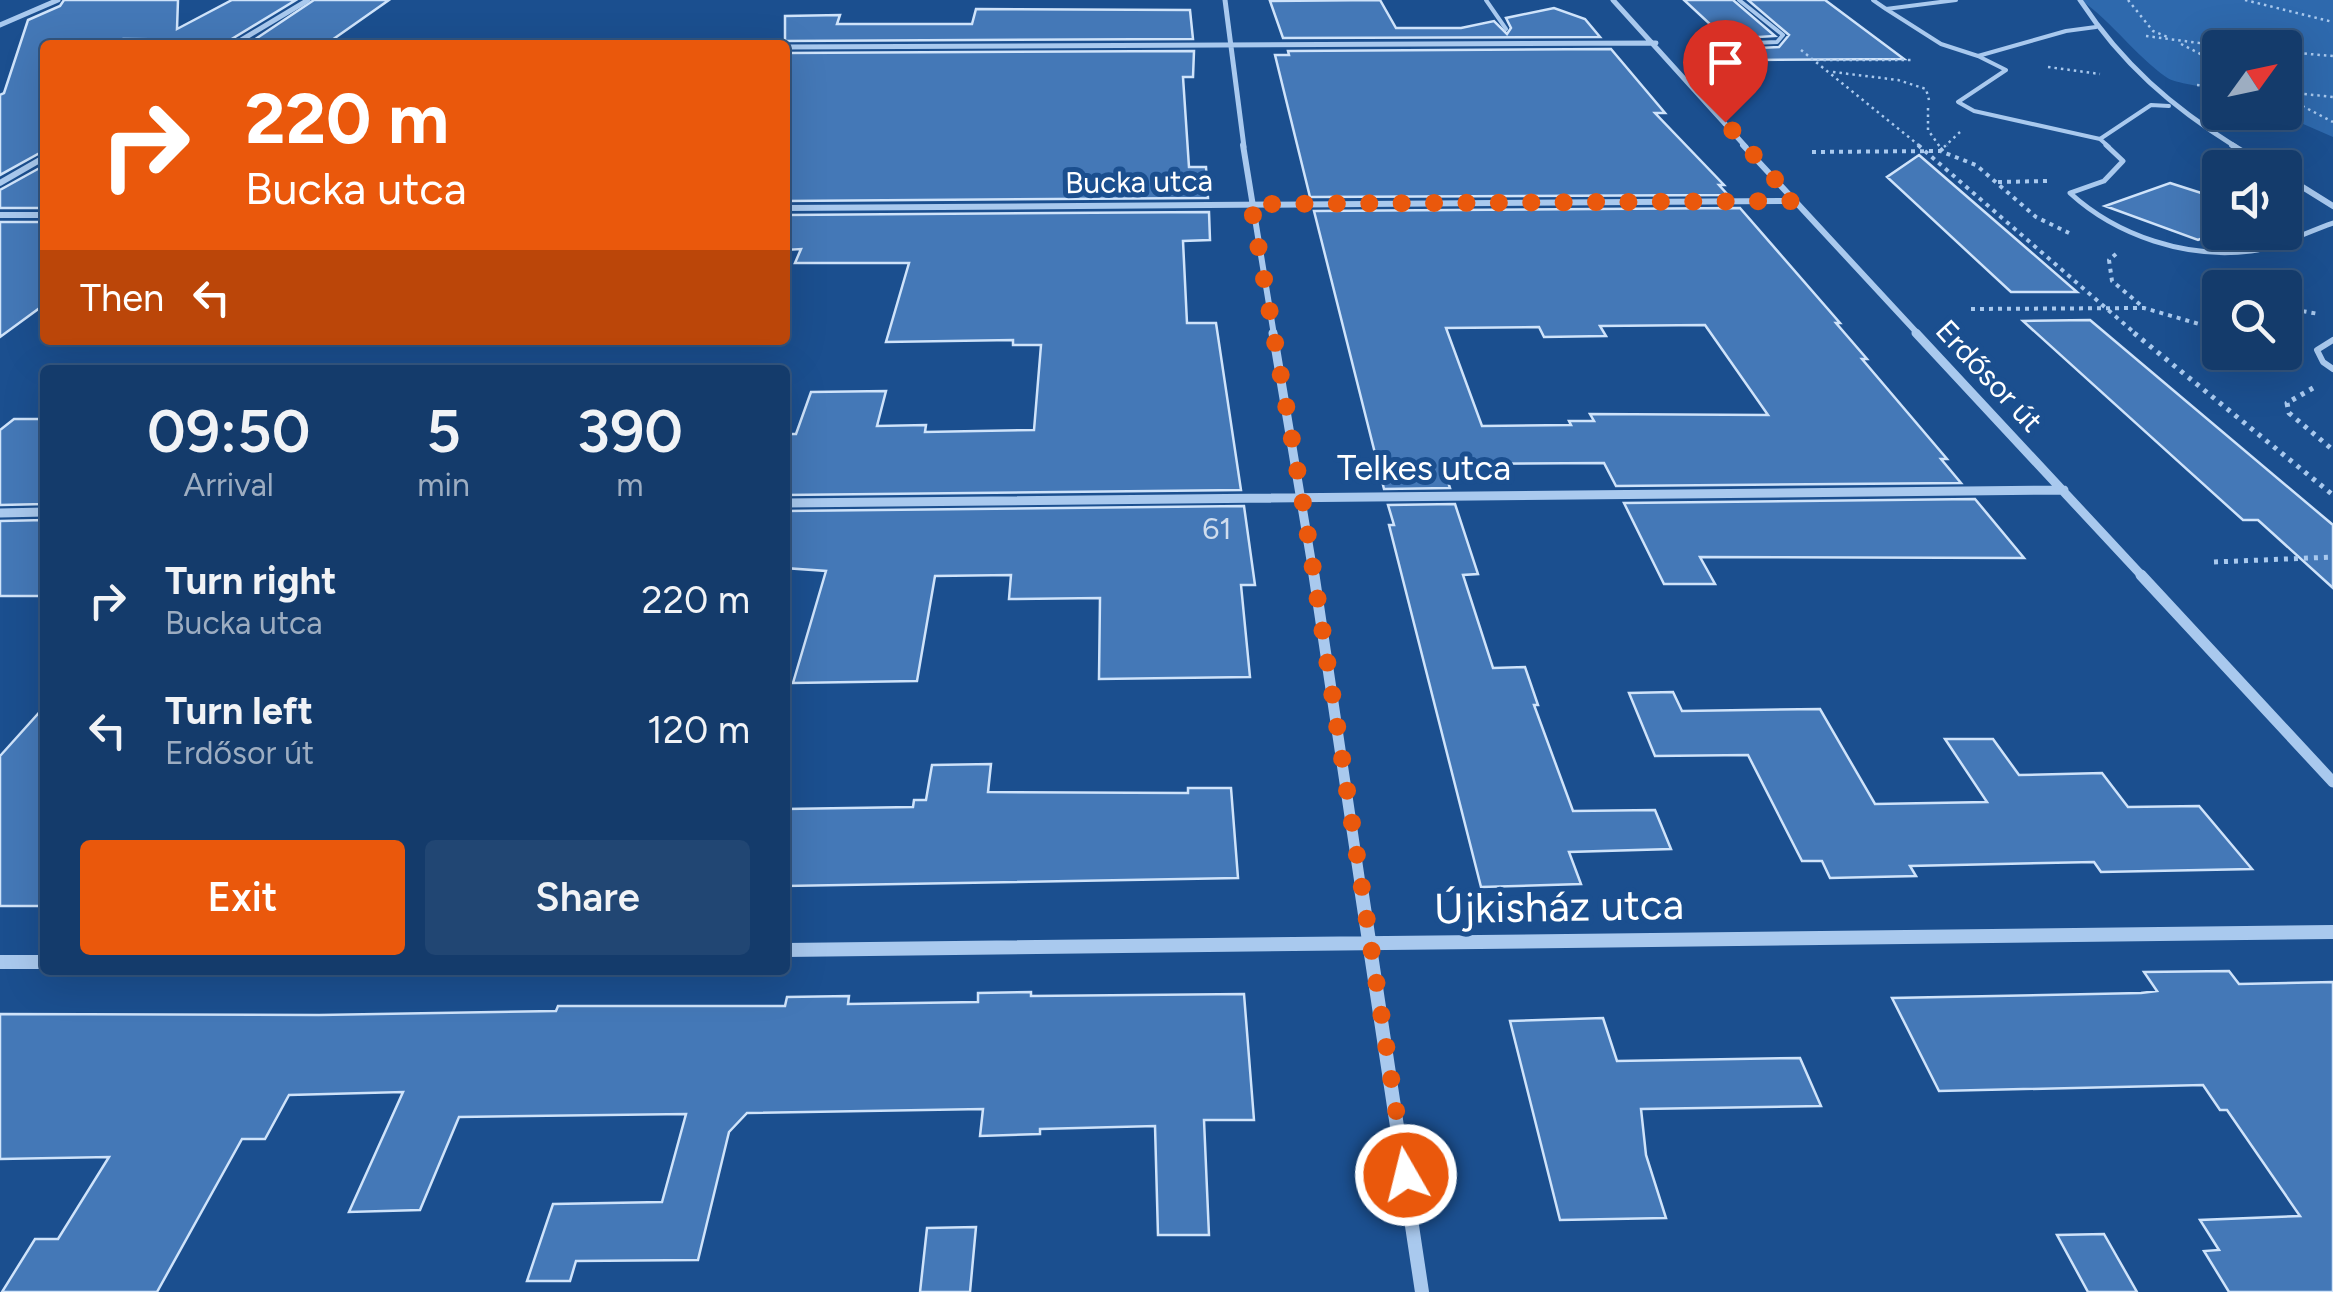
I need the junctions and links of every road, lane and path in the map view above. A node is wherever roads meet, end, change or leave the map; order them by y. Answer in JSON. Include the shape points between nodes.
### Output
{"nodes":[{"id":1,"x":58,"y":0,"type":"edge"},
{"id":2,"x":308,"y":0,"type":"edge"},
{"id":3,"x":1225,"y":0,"type":"edge"},
{"id":4,"x":1486,"y":0,"type":"edge"},
{"id":5,"x":1613,"y":0,"type":"edge"},
{"id":6,"x":1739,"y":0,"type":"edge"},
{"id":7,"x":1873,"y":0,"type":"edge"},
{"id":8,"x":1956,"y":0,"type":"edge"},
{"id":9,"x":2080,"y":0,"type":"edge"},
{"id":10,"x":2128,"y":0,"type":"edge"},
{"id":11,"x":2245,"y":0,"type":"edge"},
{"id":12,"x":1886,"y":9,"type":"junction"},
{"id":13,"x":2333,"y":22,"type":"edge"},
{"id":14,"x":0,"y":25,"type":"edge"},
{"id":15,"x":2096,"y":27,"type":"junction"},
{"id":16,"x":1506,"y":30,"type":"dead end"},
{"id":17,"x":241,"y":40,"type":"edge"},
{"id":18,"x":2178,"y":42,"type":"junction"},
{"id":19,"x":1656,"y":43,"type":"junction"},
{"id":20,"x":1232,"y":44,"type":"junction"},
{"id":21,"x":2202,"y":44,"type":"edge"},
{"id":22,"x":1707,"y":45,"type":"dead end"},
{"id":23,"x":790,"y":46,"type":"edge"},
{"id":24,"x":2302,"y":53,"type":"edge"},
{"id":25,"x":2202,"y":55,"type":"edge"},
{"id":26,"x":1978,"y":56,"type":"junction"},
{"id":27,"x":2333,"y":56,"type":"edge"},
{"id":28,"x":1925,"y":60,"type":"dead end"},
{"id":29,"x":2044,"y":66,"type":"dead end"},
{"id":30,"x":1830,"y":72,"type":"junction"},
{"id":31,"x":2143,"y":80,"type":"junction"},
{"id":32,"x":2302,"y":95,"type":"edge"},
{"id":33,"x":2333,"y":97,"type":"edge"},
{"id":34,"x":1929,"y":102,"type":"dead end"},
{"id":35,"x":2302,"y":104,"type":"edge"},
{"id":36,"x":2169,"y":106,"type":"junction"},
{"id":37,"x":2333,"y":122,"type":"edge"},
{"id":38,"x":2100,"y":139,"type":"junction"},
{"id":39,"x":2241,"y":150,"type":"edge"},
{"id":40,"x":1926,"y":151,"type":"junction"},
{"id":41,"x":1812,"y":152,"type":"dead end"},
{"id":42,"x":40,"y":159,"type":"edge"},
{"id":43,"x":0,"y":183,"type":"edge"},
{"id":44,"x":2302,"y":187,"type":"edge"},
{"id":45,"x":1794,"y":201,"type":"junction"},
{"id":46,"x":1251,"y":204,"type":"junction"},
{"id":47,"x":2333,"y":206,"type":"edge"},
{"id":48,"x":790,"y":208,"type":"edge"},
{"id":49,"x":40,"y":214,"type":"edge"},
{"id":50,"x":0,"y":215,"type":"edge"},
{"id":51,"x":2333,"y":223,"type":"edge"},
{"id":52,"x":2164,"y":244,"type":"junction"},
{"id":53,"x":2104,"y":308,"type":"junction"},
{"id":54,"x":2144,"y":308,"type":"junction"},
{"id":55,"x":1971,"y":309,"type":"dead end"},
{"id":56,"x":2202,"y":325,"type":"edge"},
{"id":57,"x":2333,"y":340,"type":"edge"},
{"id":58,"x":2333,"y":369,"type":"edge"},
{"id":59,"x":2319,"y":386,"type":"dead end"},
{"id":60,"x":2333,"y":450,"type":"edge"},
{"id":61,"x":2064,"y":490,"type":"junction"},
{"id":62,"x":2333,"y":495,"type":"edge"},
{"id":63,"x":1302,"y":497,"type":"junction"},
{"id":64,"x":790,"y":503,"type":"edge"},
{"id":65,"x":0,"y":512,"type":"edge"},
{"id":66,"x":40,"y":512,"type":"edge"},
{"id":67,"x":2333,"y":557,"type":"edge"},
{"id":68,"x":2214,"y":562,"type":"dead end"},
{"id":69,"x":2333,"y":782,"type":"edge"},
{"id":70,"x":2333,"y":932,"type":"edge"},
{"id":71,"x":1372,"y":940,"type":"junction"},
{"id":72,"x":790,"y":950,"type":"edge"},
{"id":73,"x":0,"y":962,"type":"edge"},
{"id":74,"x":40,"y":962,"type":"edge"},
{"id":75,"x":1422,"y":1292,"type":"edge"}],
"edges":[{"from":1,"to":14,"type":"street"},
{"from":2,"to":17,"type":"street"},
{"from":3,"to":20,"type":"street"},
{"from":4,"to":16,"type":"lane"},
{"from":5,"to":19,"type":"street","name":"Erdősor út"},
{"from":6,"to":22,"type":"lane","via":[[1783,35],[1777,42]]},
{"from":7,"to":12,"type":"lane"},
{"from":8,"to":12,"type":"lane"},
{"from":9,"to":15,"type":"street"},
{"from":10,"to":18,"type":"path","via":[[2153,30]]},
{"from":11,"to":13,"type":"path"},
{"from":12,"to":26,"type":"lane","via":[[1935,43]]},
{"from":15,"to":26,"type":"lane"},
{"from":15,"to":31,"type":"street"},
{"from":18,"to":21,"type":"path"},
{"from":18,"to":25,"type":"path"},
{"from":19,"to":20,"type":"street"},
{"from":19,"to":45,"type":"street","name":"Erdősor út"},
{"from":20,"to":23,"type":"street"},
{"from":20,"to":46,"type":"street"},
{"from":24,"to":27,"type":"path"},
{"from":26,"to":38,"type":"lane","via":[[2006,70],[1961,106]]},
{"from":28,"to":30,"type":"path","via":[[1815,60]]},
{"from":29,"to":31,"type":"path"},
{"from":30,"to":34,"type":"path","via":[[1912,84],[1926,89]]},
{"from":30,"to":40,"type":"path"},
{"from":31,"to":36,"type":"street"},
{"from":32,"to":33,"type":"path"},
{"from":35,"to":37,"type":"path"},
{"from":36,"to":38,"type":"lane","via":[[2151,105]]},
{"from":36,"to":39,"type":"street"},
{"from":38,"to":52,"type":"lane","via":[[2124,161],[2104,181],[2070,193],[2088,214]]},
{"from":40,"to":41,"type":"path"},
{"from":40,"to":53,"type":"path"},
{"from":42,"to":43,"type":"street"},
{"from":44,"to":47,"type":"street"},
{"from":45,"to":46,"type":"street","name":"Bucka utca"},
{"from":45,"to":61,"type":"street","name":"Erdősor út"},
{"from":46,"to":48,"type":"street","name":"Bucka utca"},
{"from":46,"to":63,"type":"street"},
{"from":49,"to":50,"type":"street"},
{"from":51,"to":52,"type":"lane","via":[[2254,251],[2204,253]]},
{"from":52,"to":54,"type":"path","via":[[2109,260],[2112,281]]},
{"from":53,"to":54,"type":"path"},
{"from":53,"to":55,"type":"path"},
{"from":53,"to":62,"type":"path"},
{"from":54,"to":56,"type":"path"},
{"from":57,"to":58,"type":"lane","via":[[2317,350]]},
{"from":59,"to":60,"type":"path","via":[[2295,395],[2287,403],[2289,413]]},
{"from":61,"to":63,"type":"street","name":"Telkes utca"},
{"from":61,"to":69,"type":"street","name":"Erdősor út"},
{"from":63,"to":64,"type":"street","name":"Telkes utca"},
{"from":63,"to":71,"type":"street"},
{"from":65,"to":66,"type":"street"},
{"from":67,"to":68,"type":"path"},
{"from":70,"to":71,"type":"street","name":"Újkisház utca"},
{"from":71,"to":72,"type":"street","name":"Újkisház utca"},
{"from":71,"to":75,"type":"street"},
{"from":73,"to":74,"type":"street"}]}
